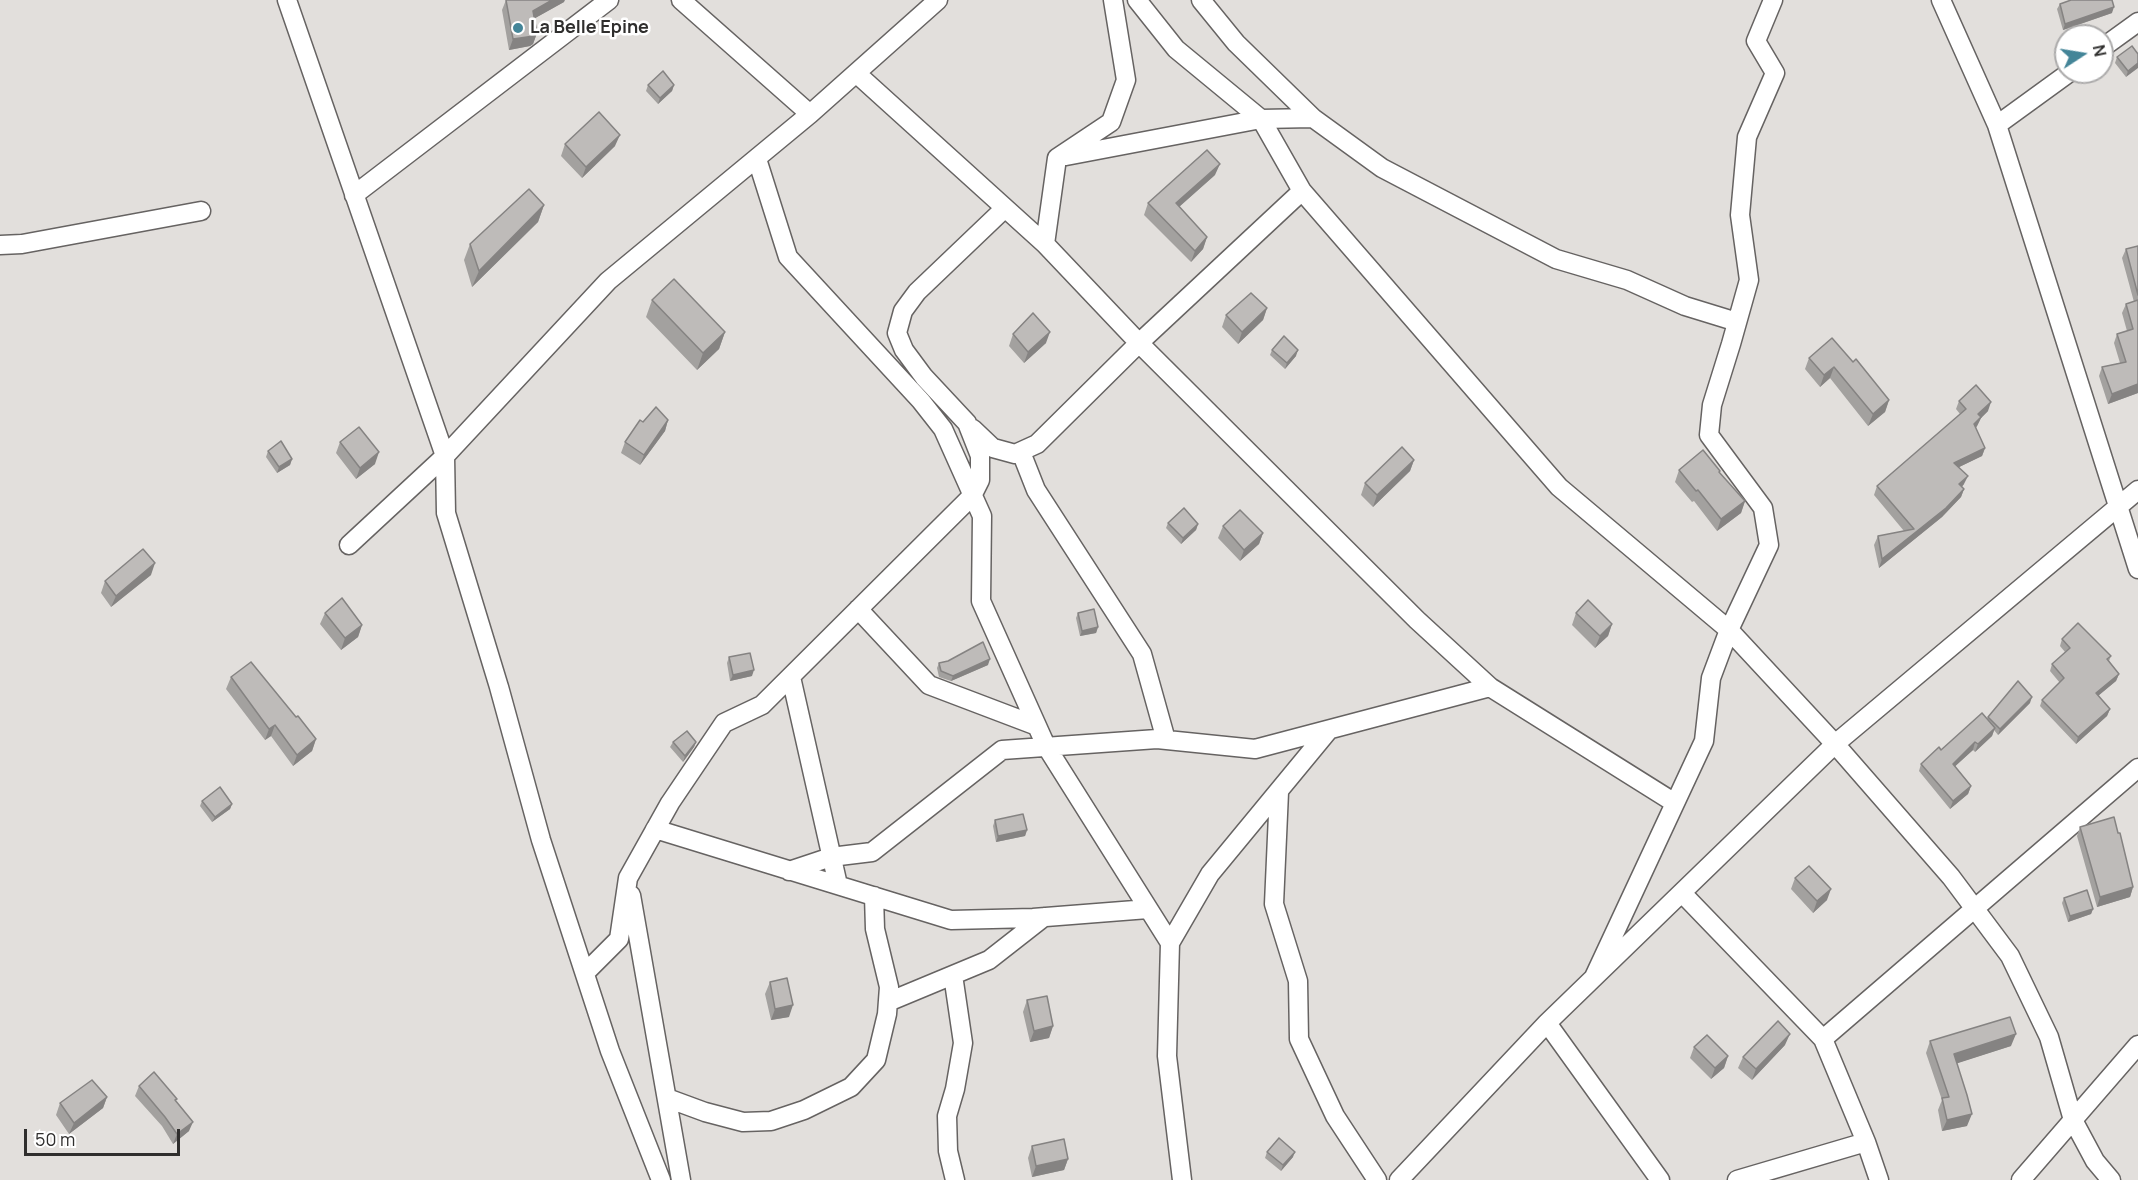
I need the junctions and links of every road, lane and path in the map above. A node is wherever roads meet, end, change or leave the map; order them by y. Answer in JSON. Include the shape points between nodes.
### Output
{"nodes":[{"id":1,"x":287,"y":0,"type":"edge"},
{"id":2,"x":609,"y":0,"type":"edge"},
{"id":3,"x":681,"y":0,"type":"edge"},
{"id":4,"x":938,"y":0,"type":"edge"},
{"id":5,"x":1113,"y":0,"type":"edge"},
{"id":6,"x":1137,"y":0,"type":"edge"},
{"id":7,"x":1201,"y":0,"type":"edge"},
{"id":8,"x":1773,"y":0,"type":"edge"},
{"id":9,"x":1941,"y":0,"type":"edge"},
{"id":10,"x":2138,"y":22,"type":"edge"},
{"id":11,"x":2114,"y":39,"type":"edge"},
{"id":12,"x":856,"y":73,"type":"junction"},
{"id":13,"x":2054,"y":84,"type":"edge"},
{"id":14,"x":810,"y":114,"type":"junction"},
{"id":15,"x":1313,"y":118,"type":"junction"},
{"id":16,"x":1261,"y":119,"type":"junction"},
{"id":17,"x":1997,"y":125,"type":"junction"},
{"id":18,"x":1057,"y":158,"type":"junction"},
{"id":19,"x":757,"y":159,"type":"junction"},
{"id":20,"x":1302,"y":191,"type":"junction"},
{"id":21,"x":354,"y":195,"type":"junction"},
{"id":22,"x":1005,"y":208,"type":"junction"},
{"id":23,"x":201,"y":211,"type":"dead end"},
{"id":24,"x":1044,"y":244,"type":"junction"},
{"id":25,"x":0,"y":245,"type":"edge"},
{"id":26,"x":1737,"y":322,"type":"junction"},
{"id":27,"x":1139,"y":343,"type":"junction"},
{"id":28,"x":968,"y":423,"type":"junction"},
{"id":29,"x":1021,"y":452,"type":"junction"},
{"id":30,"x":445,"y":456,"type":"junction"},
{"id":31,"x":2138,"y":490,"type":"edge"},
{"id":32,"x":972,"y":496,"type":"junction"},
{"id":33,"x":2120,"y":506,"type":"junction"},
{"id":34,"x":349,"y":545,"type":"dead end"},
{"id":35,"x":2138,"y":569,"type":"edge"},
{"id":36,"x":858,"y":609,"type":"junction"},
{"id":37,"x":1729,"y":630,"type":"junction"},
{"id":38,"x":791,"y":677,"type":"junction"},
{"id":39,"x":1490,"y":687,"type":"junction"},
{"id":40,"x":1037,"y":726,"type":"junction"},
{"id":41,"x":1328,"y":731,"type":"junction"},
{"id":42,"x":1167,"y":740,"type":"junction"},
{"id":43,"x":1835,"y":744,"type":"junction"},
{"id":44,"x":1046,"y":746,"type":"junction"},
{"id":45,"x":2138,"y":768,"type":"edge"},
{"id":46,"x":1279,"y":792,"type":"junction"},
{"id":47,"x":1675,"y":803,"type":"junction"},
{"id":48,"x":655,"y":830,"type":"junction"},
{"id":49,"x":831,"y":857,"type":"junction"},
{"id":50,"x":789,"y":870,"type":"junction"},
{"id":51,"x":628,"y":878,"type":"junction"},
{"id":52,"x":838,"y":885,"type":"junction"},
{"id":53,"x":1682,"y":892,"type":"junction"},
{"id":54,"x":874,"y":897,"type":"junction"},
{"id":55,"x":1148,"y":909,"type":"junction"},
{"id":56,"x":1976,"y":909,"type":"junction"},
{"id":57,"x":1044,"y":917,"type":"junction"},
{"id":58,"x":1170,"y":943,"type":"junction"},
{"id":59,"x":586,"y":972,"type":"junction"},
{"id":60,"x":953,"y":975,"type":"junction"},
{"id":61,"x":1594,"y":977,"type":"junction"},
{"id":62,"x":888,"y":1002,"type":"junction"},
{"id":63,"x":1547,"y":1023,"type":"junction"},
{"id":64,"x":1823,"y":1039,"type":"junction"},
{"id":65,"x":2138,"y":1045,"type":"edge"},
{"id":66,"x":667,"y":1098,"type":"junction"},
{"id":67,"x":2073,"y":1120,"type":"junction"},
{"id":68,"x":1866,"y":1143,"type":"junction"},
{"id":69,"x":661,"y":1180,"type":"edge"},
{"id":70,"x":681,"y":1180,"type":"edge"},
{"id":71,"x":955,"y":1180,"type":"edge"},
{"id":72,"x":1182,"y":1180,"type":"edge"},
{"id":73,"x":1377,"y":1180,"type":"edge"},
{"id":74,"x":1399,"y":1180,"type":"edge"},
{"id":75,"x":1660,"y":1180,"type":"edge"},
{"id":76,"x":1737,"y":1180,"type":"edge"},
{"id":77,"x":1879,"y":1180,"type":"edge"},
{"id":78,"x":2021,"y":1180,"type":"edge"},
{"id":79,"x":2111,"y":1180,"type":"edge"}],
"edges":[{"from":1,"to":21,"type":"street"},
{"from":2,"to":21,"type":"street"},
{"from":3,"to":14,"type":"street"},
{"from":4,"to":12,"type":"street"},
{"from":5,"to":18,"type":"street","via":[[1126,80],[1111,122]]},
{"from":6,"to":16,"type":"street","via":[[1176,49]]},
{"from":7,"to":15,"type":"street","via":[[1236,43]]},
{"from":8,"to":26,"type":"street","via":[[1756,41],[1775,73],[1747,137],[1740,215],[1749,280]]},
{"from":9,"to":17,"type":"street"},
{"from":10,"to":11,"type":"street"},
{"from":12,"to":14,"type":"street"},
{"from":12,"to":22,"type":"street"},
{"from":13,"to":17,"type":"street"},
{"from":14,"to":19,"type":"street"},
{"from":15,"to":16,"type":"street"},
{"from":15,"to":26,"type":"street","via":[[1382,168],[1556,259],[1627,280],[1686,306]]},
{"from":16,"to":18,"type":"street"},
{"from":16,"to":20,"type":"street"},
{"from":17,"to":33,"type":"street"},
{"from":18,"to":24,"type":"street"},
{"from":19,"to":30,"type":"street","via":[[609,282]]},
{"from":19,"to":32,"type":"street","via":[[788,257],[921,400],[943,429]]},
{"from":20,"to":27,"type":"street"},
{"from":20,"to":37,"type":"street","via":[[1559,487]]},
{"from":21,"to":30,"type":"street"},
{"from":22,"to":24,"type":"street"},
{"from":22,"to":28,"type":"street","via":[[917,292],[903,311],[897,333],[924,377]]},
{"from":23,"to":25,"type":"street"},
{"from":24,"to":27,"type":"street"},
{"from":26,"to":37,"type":"street","via":[[1712,405],[1709,435],[1763,508],[1769,545]]},
{"from":27,"to":29,"type":"street","via":[[1037,444]]},
{"from":27,"to":39,"type":"street","via":[[1417,620]]},
{"from":28,"to":29,"type":"street","via":[[993,448]]},
{"from":28,"to":32,"type":"street","via":[[980,456],[980,480]]},
{"from":29,"to":42,"type":"street","via":[[1036,490],[1142,654]]},
{"from":30,"to":34,"type":"street"},
{"from":30,"to":59,"type":"street","via":[[446,513],[541,840]]},
{"from":31,"to":33,"type":"street"},
{"from":32,"to":36,"type":"street"},
{"from":32,"to":40,"type":"street","via":[[982,516],[981,601]]},
{"from":33,"to":35,"type":"street"},
{"from":33,"to":43,"type":"street"},
{"from":36,"to":38,"type":"street"},
{"from":36,"to":40,"type":"street","via":[[929,685]]},
{"from":37,"to":43,"type":"street"},
{"from":37,"to":47,"type":"street","via":[[1711,678],[1704,741]]},
{"from":38,"to":48,"type":"street","via":[[762,705],[724,723]]},
{"from":38,"to":49,"type":"street"},
{"from":39,"to":41,"type":"street"},
{"from":39,"to":47,"type":"street"},
{"from":40,"to":44,"type":"street"},
{"from":41,"to":42,"type":"street","via":[[1255,749]]},
{"from":41,"to":46,"type":"street"},
{"from":42,"to":44,"type":"street"},
{"from":43,"to":53,"type":"street"},
{"from":43,"to":56,"type":"street"},
{"from":44,"to":49,"type":"street","via":[[1002,750],[872,852]]},
{"from":44,"to":55,"type":"street"},
{"from":45,"to":56,"type":"street"},
{"from":46,"to":58,"type":"street","via":[[1210,874]]},
{"from":46,"to":73,"type":"street","via":[[1274,904],[1298,981],[1299,1039],[1335,1116]]},
{"from":47,"to":61,"type":"street"},
{"from":48,"to":50,"type":"street"},
{"from":48,"to":51,"type":"street"},
{"from":49,"to":50,"type":"street"},
{"from":49,"to":52,"type":"street"},
{"from":50,"to":52,"type":"street"},
{"from":51,"to":59,"type":"street","via":[[619,939]]},
{"from":51,"to":66,"type":"street"},
{"from":52,"to":54,"type":"street"},
{"from":53,"to":61,"type":"street"},
{"from":53,"to":64,"type":"street"},
{"from":54,"to":57,"type":"street","via":[[951,920]]},
{"from":54,"to":62,"type":"street","via":[[875,929],[889,987]]},
{"from":55,"to":57,"type":"street"},
{"from":55,"to":58,"type":"street"},
{"from":56,"to":64,"type":"street"},
{"from":56,"to":67,"type":"street","via":[[2010,956],[2049,1036]]},
{"from":57,"to":60,"type":"street","via":[[989,960]]},
{"from":58,"to":72,"type":"street","via":[[1167,1056]]},
{"from":59,"to":69,"type":"street","via":[[610,1051]]},
{"from":60,"to":62,"type":"street"},
{"from":60,"to":71,"type":"street","via":[[963,1043],[946,1116]]},
{"from":61,"to":63,"type":"street"},
{"from":62,"to":66,"type":"street","via":[[876,1060],[851,1087],[804,1110],[771,1120],[743,1122]]},
{"from":63,"to":74,"type":"street"},
{"from":63,"to":75,"type":"street"},
{"from":64,"to":68,"type":"street"},
{"from":65,"to":67,"type":"street"},
{"from":66,"to":70,"type":"street"},
{"from":67,"to":78,"type":"street"},
{"from":67,"to":79,"type":"street","via":[[2094,1161]]},
{"from":68,"to":76,"type":"street"},
{"from":68,"to":77,"type":"street"}]}
